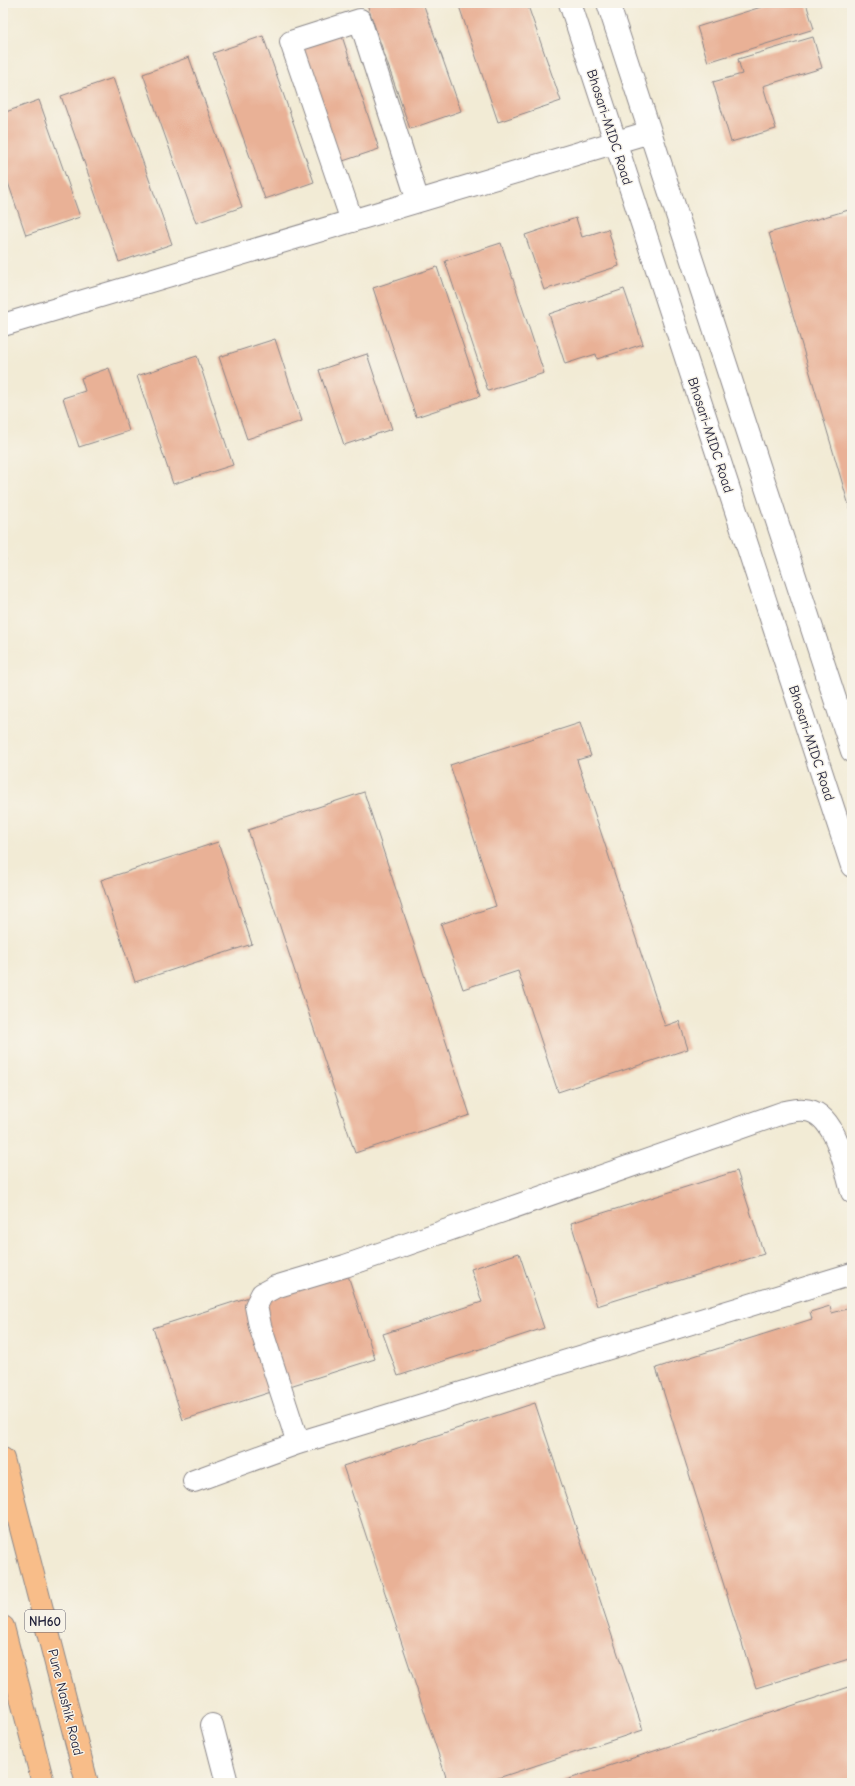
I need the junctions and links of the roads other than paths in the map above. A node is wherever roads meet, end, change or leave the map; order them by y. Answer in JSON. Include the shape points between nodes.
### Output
{"nodes":[{"id":1,"x":570,"y":3,"type":"edge"},
{"id":2,"x":608,"y":3,"type":"edge"},
{"id":3,"x":650,"y":132,"type":"junction"},
{"id":4,"x":615,"y":142,"type":"junction"},
{"id":5,"x":418,"y":201,"type":"junction"},
{"id":6,"x":352,"y":221,"type":"junction"},
{"id":7,"x":3,"y":325,"type":"edge"},
{"id":8,"x":852,"y":751,"type":"edge"},
{"id":9,"x":848,"y":841,"type":"edge"},
{"id":10,"x":852,"y":866,"type":"edge"},
{"id":11,"x":852,"y":1192,"type":"edge"},
{"id":12,"x":852,"y":1274,"type":"edge"},
{"id":13,"x":298,"y":1443,"type":"junction"},
{"id":14,"x":3,"y":1459,"type":"edge"},
{"id":15,"x":194,"y":1481,"type":"dead end"},
{"id":16,"x":3,"y":1627,"type":"edge"},
{"id":17,"x":212,"y":1725,"type":"dead end"},
{"id":18,"x":43,"y":1783,"type":"edge"},
{"id":19,"x":87,"y":1783,"type":"edge"},
{"id":20,"x":227,"y":1783,"type":"edge"}],
"edges":[{"from":1,"to":4,"type":"street","name":"Bhosari-MIDC Road"},
{"from":2,"to":3,"type":"street"},
{"from":3,"to":4,"type":"street"},
{"from":3,"to":8,"type":"street"},
{"from":4,"to":5,"type":"street"},
{"from":4,"to":9,"type":"street","name":"Bhosari-MIDC Road"},
{"from":5,"to":6,"type":"street"},
{"from":5,"to":6,"type":"street","via":[[360,20],[291,42]]},
{"from":6,"to":7,"type":"street"},
{"from":9,"to":10,"type":"street","name":"Bhosari-MIDC Road"},
{"from":11,"to":13,"type":"street","via":[[839,1145],[831,1128],[818,1115],[804,1110],[785,1112],[345,1266],[275,1287],[262,1294],[256,1306],[260,1326]]},
{"from":12,"to":13,"type":"street"},
{"from":13,"to":15,"type":"street"},
{"from":14,"to":19,"type":"highway","name":"Pune Nashik Road","number":"NH60"},
{"from":16,"to":18,"type":"highway","number":"NH60"},
{"from":17,"to":20,"type":"street"}]}
